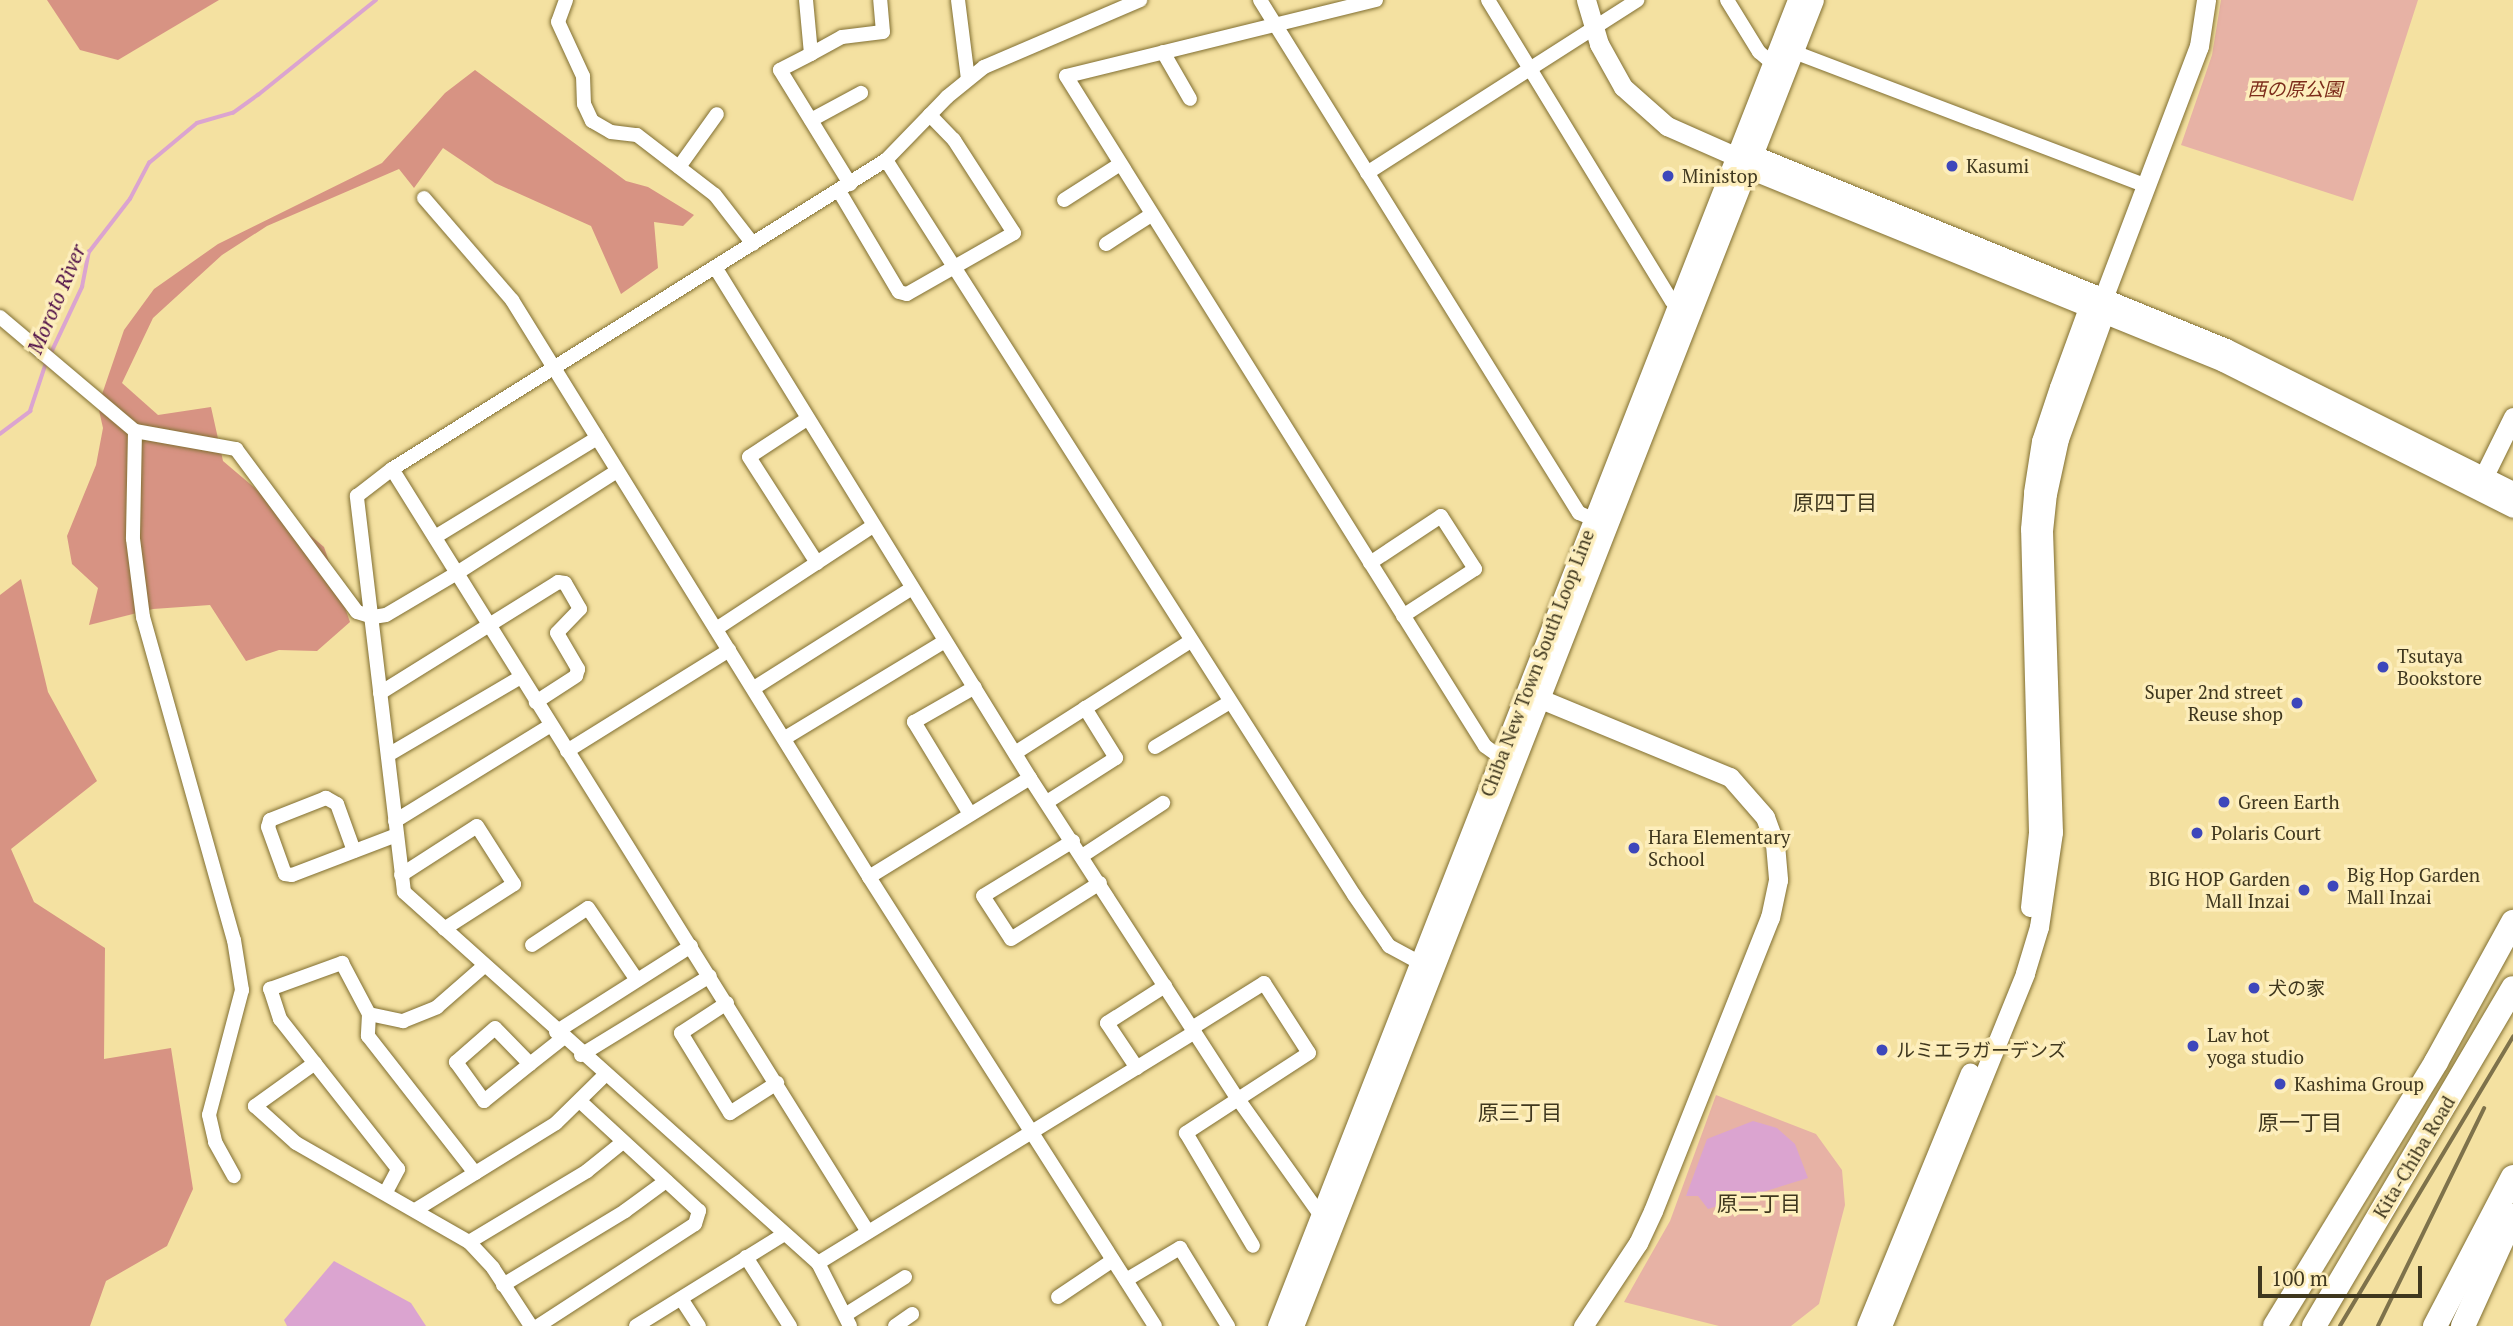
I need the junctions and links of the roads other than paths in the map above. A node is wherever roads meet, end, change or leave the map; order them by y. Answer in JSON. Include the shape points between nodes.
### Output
{"nodes":[{"id":1,"x":566,"y":0,"type":"edge"},
{"id":2,"x":806,"y":0,"type":"edge"},
{"id":3,"x":880,"y":0,"type":"edge"},
{"id":4,"x":958,"y":0,"type":"edge"},
{"id":5,"x":1140,"y":0,"type":"edge"},
{"id":6,"x":1260,"y":0,"type":"edge"},
{"id":7,"x":1376,"y":0,"type":"edge"},
{"id":8,"x":1488,"y":0,"type":"edge"},
{"id":9,"x":1586,"y":0,"type":"edge"},
{"id":10,"x":1637,"y":0,"type":"edge"},
{"id":11,"x":1727,"y":0,"type":"edge"},
{"id":12,"x":1797,"y":0,"type":"edge"},
{"id":13,"x":1814,"y":0,"type":"edge"},
{"id":14,"x":2206,"y":0,"type":"edge"},
{"id":15,"x":1273,"y":24,"type":"junction"},
{"id":16,"x":1593,"y":26,"type":"junction"},
{"id":17,"x":1163,"y":51,"type":"junction"},
{"id":18,"x":1794,"y":51,"type":"junction"},
{"id":19,"x":811,"y":54,"type":"junction"},
{"id":20,"x":1772,"y":63,"type":"junction"},
{"id":21,"x":1528,"y":67,"type":"junction"},
{"id":22,"x":968,"y":79,"type":"junction"},
{"id":23,"x":861,"y":93,"type":"dead end"},
{"id":24,"x":1190,"y":99,"type":"dead end"},
{"id":25,"x":717,"y":114,"type":"dead end"},
{"id":26,"x":930,"y":115,"type":"junction"},
{"id":27,"x":811,"y":120,"type":"junction"},
{"id":28,"x":886,"y":160,"type":"junction"},
{"id":29,"x":1746,"y":160,"type":"junction"},
{"id":30,"x":1120,"y":164,"type":"junction"},
{"id":31,"x":679,"y":167,"type":"junction"},
{"id":32,"x":1367,"y":173,"type":"junction"},
{"id":33,"x":2146,"y":186,"type":"junction"},
{"id":34,"x":845,"y":188,"type":"junction"},
{"id":35,"x":424,"y":198,"type":"dead end"},
{"id":36,"x":1064,"y":200,"type":"dead end"},
{"id":37,"x":1151,"y":215,"type":"junction"},
{"id":38,"x":752,"y":244,"type":"junction"},
{"id":39,"x":1106,"y":244,"type":"dead end"},
{"id":40,"x":715,"y":267,"type":"junction"},
{"id":41,"x":957,"y":268,"type":"junction"},
{"id":42,"x":1679,"y":303,"type":"junction"},
{"id":43,"x":2099,"y":304,"type":"junction"},
{"id":44,"x":0,"y":317,"type":"edge"},
{"id":45,"x":554,"y":369,"type":"junction"},
{"id":46,"x":2513,"y":417,"type":"edge"},
{"id":47,"x":807,"y":419,"type":"junction"},
{"id":48,"x":135,"y":431,"type":"junction"},
{"id":49,"x":597,"y":438,"type":"junction"},
{"id":50,"x":392,"y":469,"type":"junction"},
{"id":51,"x":617,"y":471,"type":"junction"},
{"id":52,"x":2480,"y":483,"type":"junction"},
{"id":53,"x":2513,"y":491,"type":"edge"},
{"id":54,"x":2513,"y":508,"type":"edge"},
{"id":55,"x":1593,"y":519,"type":"junction"},
{"id":56,"x":873,"y":526,"type":"junction"},
{"id":57,"x":435,"y":537,"type":"junction"},
{"id":58,"x":817,"y":563,"type":"junction"},
{"id":59,"x":1370,"y":563,"type":"junction"},
{"id":60,"x":457,"y":573,"type":"junction"},
{"id":61,"x":912,"y":588,"type":"junction"},
{"id":62,"x":1403,"y":616,"type":"junction"},
{"id":63,"x":373,"y":617,"type":"junction"},
{"id":64,"x":488,"y":624,"type":"junction"},
{"id":65,"x":716,"y":629,"type":"junction"},
{"id":66,"x":946,"y":641,"type":"junction"},
{"id":67,"x":1191,"y":641,"type":"junction"},
{"id":68,"x":729,"y":650,"type":"junction"},
{"id":69,"x":521,"y":677,"type":"junction"},
{"id":70,"x":975,"y":687,"type":"junction"},
{"id":71,"x":754,"y":688,"type":"junction"},
{"id":72,"x":380,"y":692,"type":"junction"},
{"id":73,"x":1532,"y":695,"type":"junction"},
{"id":74,"x":536,"y":702,"type":"junction"},
{"id":75,"x":1230,"y":702,"type":"junction"},
{"id":76,"x":1085,"y":708,"type":"junction"},
{"id":77,"x":551,"y":725,"type":"junction"},
{"id":78,"x":785,"y":738,"type":"junction"},
{"id":79,"x":1155,"y":747,"type":"dead end"},
{"id":80,"x":567,"y":751,"type":"junction"},
{"id":81,"x":1015,"y":753,"type":"junction"},
{"id":82,"x":388,"y":755,"type":"junction"},
{"id":83,"x":1500,"y":757,"type":"junction"},
{"id":84,"x":1030,"y":778,"type":"junction"},
{"id":85,"x":1047,"y":802,"type":"junction"},
{"id":86,"x":1163,"y":803,"type":"dead end"},
{"id":87,"x":970,"y":814,"type":"junction"},
{"id":88,"x":396,"y":828,"type":"junction"},
{"id":89,"x":1073,"y":841,"type":"junction"},
{"id":90,"x":354,"y":851,"type":"junction"},
{"id":91,"x":1082,"y":856,"type":"junction"},
{"id":92,"x":401,"y":875,"type":"junction"},
{"id":93,"x":870,"y":877,"type":"junction"},
{"id":94,"x":1100,"y":883,"type":"junction"},
{"id":95,"x":2513,"y":922,"type":"edge"},
{"id":96,"x":444,"y":929,"type":"junction"},
{"id":97,"x":532,"y":945,"type":"dead end"},
{"id":98,"x":691,"y":946,"type":"junction"},
{"id":99,"x":484,"y":966,"type":"junction"},
{"id":100,"x":1427,"y":966,"type":"junction"},
{"id":101,"x":710,"y":976,"type":"junction"},
{"id":102,"x":637,"y":981,"type":"junction"},
{"id":103,"x":1165,"y":986,"type":"junction"},
{"id":104,"x":2513,"y":988,"type":"edge"},
{"id":105,"x":727,"y":1003,"type":"junction"},
{"id":106,"x":369,"y":1014,"type":"junction"},
{"id":107,"x":1193,"y":1030,"type":"junction"},
{"id":108,"x":559,"y":1035,"type":"junction"},
{"id":109,"x":2485,"y":1039,"type":"junction"},
{"id":110,"x":581,"y":1055,"type":"junction"},
{"id":111,"x":315,"y":1063,"type":"junction"},
{"id":112,"x":530,"y":1064,"type":"junction"},
{"id":113,"x":1137,"y":1068,"type":"junction"},
{"id":114,"x":604,"y":1076,"type":"junction"},
{"id":115,"x":777,"y":1083,"type":"junction"},
{"id":116,"x":1238,"y":1099,"type":"junction"},
{"id":117,"x":581,"y":1102,"type":"junction"},
{"id":118,"x":1032,"y":1134,"type":"junction"},
{"id":119,"x":624,"y":1142,"type":"junction"},
{"id":120,"x":475,"y":1173,"type":"junction"},
{"id":121,"x":234,"y":1176,"type":"dead end"},
{"id":122,"x":2513,"y":1177,"type":"edge"},
{"id":123,"x":666,"y":1181,"type":"junction"},
{"id":124,"x":386,"y":1192,"type":"junction"},
{"id":125,"x":417,"y":1209,"type":"junction"},
{"id":126,"x":1319,"y":1213,"type":"junction"},
{"id":127,"x":2513,"y":1216,"type":"edge"},
{"id":128,"x":868,"y":1232,"type":"junction"},
{"id":129,"x":783,"y":1235,"type":"junction"},
{"id":130,"x":469,"y":1242,"type":"junction"},
{"id":131,"x":1253,"y":1246,"type":"dead end"},
{"id":132,"x":2513,"y":1247,"type":"edge"},
{"id":133,"x":746,"y":1257,"type":"junction"},
{"id":134,"x":1113,"y":1260,"type":"junction"},
{"id":135,"x":818,"y":1263,"type":"junction"},
{"id":136,"x":905,"y":1277,"type":"dead end"},
{"id":137,"x":1126,"y":1280,"type":"junction"},
{"id":138,"x":503,"y":1285,"type":"junction"},
{"id":139,"x":1058,"y":1297,"type":"dead end"},
{"id":140,"x":682,"y":1300,"type":"junction"},
{"id":141,"x":2289,"y":1303,"type":"junction"},
{"id":142,"x":912,"y":1314,"type":"dead end"},
{"id":143,"x":848,"y":1321,"type":"edge"},
{"id":144,"x":531,"y":1326,"type":"edge"},
{"id":145,"x":538,"y":1326,"type":"edge"},
{"id":146,"x":636,"y":1326,"type":"edge"},
{"id":147,"x":699,"y":1326,"type":"edge"},
{"id":148,"x":790,"y":1326,"type":"edge"},
{"id":149,"x":895,"y":1326,"type":"edge"},
{"id":150,"x":1155,"y":1326,"type":"edge"},
{"id":151,"x":1228,"y":1326,"type":"edge"},
{"id":152,"x":1277,"y":1326,"type":"edge"},
{"id":153,"x":1294,"y":1326,"type":"edge"},
{"id":154,"x":1583,"y":1326,"type":"edge"},
{"id":155,"x":1866,"y":1326,"type":"edge"},
{"id":156,"x":1882,"y":1326,"type":"edge"},
{"id":157,"x":2275,"y":1326,"type":"edge"},
{"id":158,"x":2314,"y":1326,"type":"edge"},
{"id":159,"x":2435,"y":1326,"type":"edge"},
{"id":160,"x":2463,"y":1326,"type":"edge"},
{"id":161,"x":2472,"y":1326,"type":"edge"}],
"edges":[{"from":1,"to":31,"type":"street","via":[[558,22],[583,76],[584,104],[592,121],[611,132],[637,135]]},
{"from":2,"to":19,"type":"street"},
{"from":3,"to":19,"type":"street","via":[[883,32],[842,37]]},
{"from":4,"to":22,"type":"street"},
{"from":5,"to":22,"type":"street","via":[[985,67]]},
{"from":6,"to":15,"type":"street"},
{"from":7,"to":15,"type":"street"},
{"from":8,"to":21,"type":"street"},
{"from":9,"to":16,"type":"street"},
{"from":10,"to":16,"type":"street"},
{"from":11,"to":20,"type":"street","via":[[1759,52]]},
{"from":12,"to":20,"type":"street","name":"Chiba New Town South Loop Line"},
{"from":13,"to":18,"type":"street","name":"Chiba New Town South Loop Line"},
{"from":14,"to":33,"type":"street","via":[[2195,58]]},
{"from":15,"to":17,"type":"street"},
{"from":15,"to":32,"type":"street"},
{"from":16,"to":21,"type":"street"},
{"from":16,"to":29,"type":"street","via":[[1608,63],[1637,102],[1678,131]]},
{"from":17,"to":24,"type":"street"},
{"from":17,"to":30,"type":"street","via":[[1066,76]]},
{"from":18,"to":29,"type":"street","name":"Chiba New Town South Loop Line"},
{"from":18,"to":33,"type":"street"},
{"from":19,"to":27,"type":"street","via":[[780,70]]},
{"from":20,"to":29,"type":"street","name":"Chiba New Town South Loop Line"},
{"from":21,"to":32,"type":"street"},
{"from":21,"to":42,"type":"street","via":[[1672,301]]},
{"from":22,"to":26,"type":"street"},
{"from":23,"to":27,"type":"street"},
{"from":25,"to":31,"type":"street"},
{"from":26,"to":28,"type":"street"},
{"from":26,"to":41,"type":"street","via":[[954,140],[1014,233]]},
{"from":27,"to":34,"type":"street"},
{"from":28,"to":34,"type":"street"},
{"from":28,"to":41,"type":"street"},
{"from":29,"to":42,"type":"street","name":"Chiba New Town South Loop Line"},
{"from":29,"to":43,"type":"street"},
{"from":29,"to":73,"type":"street","name":"Chiba New Town South Loop Line"},
{"from":30,"to":36,"type":"street"},
{"from":30,"to":37,"type":"street"},
{"from":31,"to":38,"type":"street","via":[[715,195]]},
{"from":32,"to":55,"type":"street","via":[[1579,513]]},
{"from":33,"to":43,"type":"street"},
{"from":34,"to":38,"type":"street"},
{"from":34,"to":41,"type":"street","via":[[899,292],[907,295]]},
{"from":35,"to":45,"type":"street","via":[[512,300]]},
{"from":37,"to":39,"type":"street"},
{"from":37,"to":59,"type":"street"},
{"from":38,"to":40,"type":"street"},
{"from":40,"to":45,"type":"street"},
{"from":40,"to":47,"type":"street"},
{"from":41,"to":67,"type":"street"},
{"from":42,"to":55,"type":"street","name":"Chiba New Town South Loop Line"},
{"from":43,"to":52,"type":"street","via":[[2226,348]]},
{"from":43,"to":155,"type":"street","via":[[2041,442],[2033,492],[2030,529],[2038,832],[2027,924],[2013,970]]},
{"from":43,"to":156,"type":"street","via":[[2059,439],[2043,531],[2053,832],[2039,927],[2025,973]]},
{"from":44,"to":48,"type":"street"},
{"from":45,"to":49,"type":"street"},
{"from":45,"to":50,"type":"street"},
{"from":46,"to":52,"type":"street"},
{"from":47,"to":56,"type":"street"},
{"from":47,"to":58,"type":"street","via":[[749,457]]},
{"from":48,"to":63,"type":"street","via":[[236,449],[357,612]]},
{"from":48,"to":121,"type":"street","via":[[133,539],[143,617],[234,940],[242,990],[209,1115],[215,1142]]},
{"from":49,"to":51,"type":"street"},
{"from":49,"to":57,"type":"street"},
{"from":50,"to":57,"type":"street"},
{"from":50,"to":63,"type":"street","via":[[358,496]]},
{"from":51,"to":60,"type":"street"},
{"from":51,"to":65,"type":"street"},
{"from":52,"to":53,"type":"street"},
{"from":52,"to":54,"type":"street"},
{"from":55,"to":73,"type":"street","name":"Chiba New Town South Loop Line"},
{"from":56,"to":58,"type":"street"},
{"from":56,"to":61,"type":"street"},
{"from":57,"to":60,"type":"street"},
{"from":58,"to":65,"type":"street"},
{"from":59,"to":62,"type":"street"},
{"from":59,"to":62,"type":"street","via":[[1441,516],[1475,569]]},
{"from":60,"to":63,"type":"street","via":[[386,615]]},
{"from":60,"to":64,"type":"street"},
{"from":61,"to":66,"type":"street"},
{"from":61,"to":71,"type":"street"},
{"from":62,"to":83,"type":"street","via":[[1485,746]]},
{"from":63,"to":72,"type":"street"},
{"from":64,"to":69,"type":"street"},
{"from":64,"to":72,"type":"street"},
{"from":64,"to":74,"type":"street","via":[[558,582],[565,583],[580,609],[556,633],[578,669],[576,676]]},
{"from":65,"to":68,"type":"street"},
{"from":66,"to":70,"type":"street"},
{"from":66,"to":78,"type":"street"},
{"from":67,"to":75,"type":"street"},
{"from":67,"to":76,"type":"street"},
{"from":68,"to":71,"type":"street"},
{"from":68,"to":80,"type":"street"},
{"from":69,"to":74,"type":"street"},
{"from":69,"to":82,"type":"street"},
{"from":70,"to":81,"type":"street"},
{"from":70,"to":87,"type":"street","via":[[914,722]]},
{"from":71,"to":78,"type":"street"},
{"from":72,"to":82,"type":"street"},
{"from":73,"to":83,"type":"street","name":"Chiba New Town South Loop Line"},
{"from":73,"to":100,"type":"street","name":"Chiba New Town South Loop Line"},
{"from":73,"to":154,"type":"street","via":[[1730,777],[1765,817],[1775,844],[1778,880],[1770,917],[1653,1211],[1638,1243]]},
{"from":74,"to":77,"type":"street"},
{"from":75,"to":79,"type":"street"},
{"from":75,"to":100,"type":"street","via":[[1389,946]]},
{"from":76,"to":81,"type":"street"},
{"from":76,"to":85,"type":"street","via":[[1116,758]]},
{"from":77,"to":80,"type":"street"},
{"from":77,"to":88,"type":"street"},
{"from":78,"to":93,"type":"street"},
{"from":80,"to":98,"type":"street"},
{"from":81,"to":84,"type":"street"},
{"from":82,"to":88,"type":"street"},
{"from":83,"to":100,"type":"street","name":"Chiba New Town South Loop Line"},
{"from":84,"to":85,"type":"street"},
{"from":84,"to":87,"type":"street"},
{"from":85,"to":89,"type":"street"},
{"from":86,"to":91,"type":"street"},
{"from":87,"to":93,"type":"street"},
{"from":88,"to":90,"type":"street"},
{"from":88,"to":92,"type":"street"},
{"from":89,"to":91,"type":"street"},
{"from":89,"to":94,"type":"street","via":[[983,896],[1011,939]]},
{"from":90,"to":90,"type":"street","via":[[285,874],[268,827],[270,820],[326,798],[337,804]]},
{"from":91,"to":94,"type":"street"},
{"from":92,"to":96,"type":"street","via":[[404,892]]},
{"from":92,"to":96,"type":"street","via":[[477,826],[514,884]]},
{"from":93,"to":118,"type":"street"},
{"from":94,"to":103,"type":"street"},
{"from":95,"to":141,"type":"highway","name":"Kita-Chiba Road","via":[[2436,1062]]},
{"from":96,"to":99,"type":"street"},
{"from":97,"to":102,"type":"street","via":[[588,908]]},
{"from":98,"to":101,"type":"street"},
{"from":98,"to":102,"type":"street"},
{"from":99,"to":106,"type":"street","via":[[437,1007],[403,1021]]},
{"from":99,"to":108,"type":"street"},
{"from":100,"to":126,"type":"street","name":"Chiba New Town South Loop Line"},
{"from":100,"to":153,"type":"street","name":"Chiba New Town South Loop Line"},
{"from":101,"to":105,"type":"street"},
{"from":101,"to":110,"type":"street"},
{"from":102,"to":108,"type":"street"},
{"from":103,"to":107,"type":"street"},
{"from":103,"to":113,"type":"street","via":[[1107,1023]]},
{"from":104,"to":109,"type":"highway","name":"Kita-Chiba Road"},
{"from":105,"to":115,"type":"street"},
{"from":105,"to":115,"type":"street","via":[[681,1033],[730,1113]]},
{"from":106,"to":111,"type":"street","via":[[342,963],[270,989],[280,1018]]},
{"from":106,"to":120,"type":"street","via":[[368,1036]]},
{"from":107,"to":113,"type":"street"},
{"from":107,"to":116,"type":"street"},
{"from":107,"to":116,"type":"street","via":[[1264,983],[1309,1053]]},
{"from":108,"to":110,"type":"street"},
{"from":108,"to":112,"type":"street"},
{"from":109,"to":141,"type":"highway","via":[[2452,1073],[2311,1282]]},
{"from":109,"to":158,"type":"highway","name":"Kita-Chiba Road"},
{"from":110,"to":114,"type":"street"},
{"from":111,"to":124,"type":"street","via":[[398,1169]]},
{"from":111,"to":124,"type":"street","via":[[255,1106],[296,1143]]},
{"from":112,"to":112,"type":"street","via":[[484,1101],[456,1062],[495,1028]]},
{"from":113,"to":118,"type":"street"},
{"from":114,"to":117,"type":"street"},
{"from":114,"to":129,"type":"street"},
{"from":115,"to":128,"type":"street"},
{"from":116,"to":126,"type":"street"},
{"from":116,"to":131,"type":"street","via":[[1186,1133]]},
{"from":117,"to":119,"type":"street"},
{"from":117,"to":120,"type":"street"},
{"from":118,"to":128,"type":"street"},
{"from":118,"to":134,"type":"street"},
{"from":119,"to":123,"type":"street"},
{"from":119,"to":130,"type":"street","via":[[587,1171]]},
{"from":120,"to":125,"type":"street"},
{"from":122,"to":159,"type":"highway"},
{"from":123,"to":138,"type":"street"},
{"from":123,"to":145,"type":"street","via":[[699,1211],[695,1224]]},
{"from":124,"to":125,"type":"street"},
{"from":125,"to":130,"type":"street"},
{"from":126,"to":152,"type":"street","name":"Chiba New Town South Loop Line"},
{"from":127,"to":160,"type":"highway"},
{"from":128,"to":135,"type":"street"},
{"from":129,"to":133,"type":"street"},
{"from":129,"to":135,"type":"street"},
{"from":130,"to":138,"type":"street"},
{"from":132,"to":161,"type":"highway"},
{"from":133,"to":140,"type":"street"},
{"from":133,"to":148,"type":"street"},
{"from":134,"to":137,"type":"street"},
{"from":134,"to":139,"type":"street"},
{"from":135,"to":143,"type":"street"},
{"from":136,"to":143,"type":"street"},
{"from":137,"to":150,"type":"street"},
{"from":137,"to":151,"type":"street","via":[[1180,1248]]},
{"from":138,"to":144,"type":"street"},
{"from":140,"to":146,"type":"street"},
{"from":140,"to":147,"type":"street"},
{"from":141,"to":157,"type":"highway","name":"Kita-Chiba Road"},
{"from":142,"to":149,"type":"street"}]}
